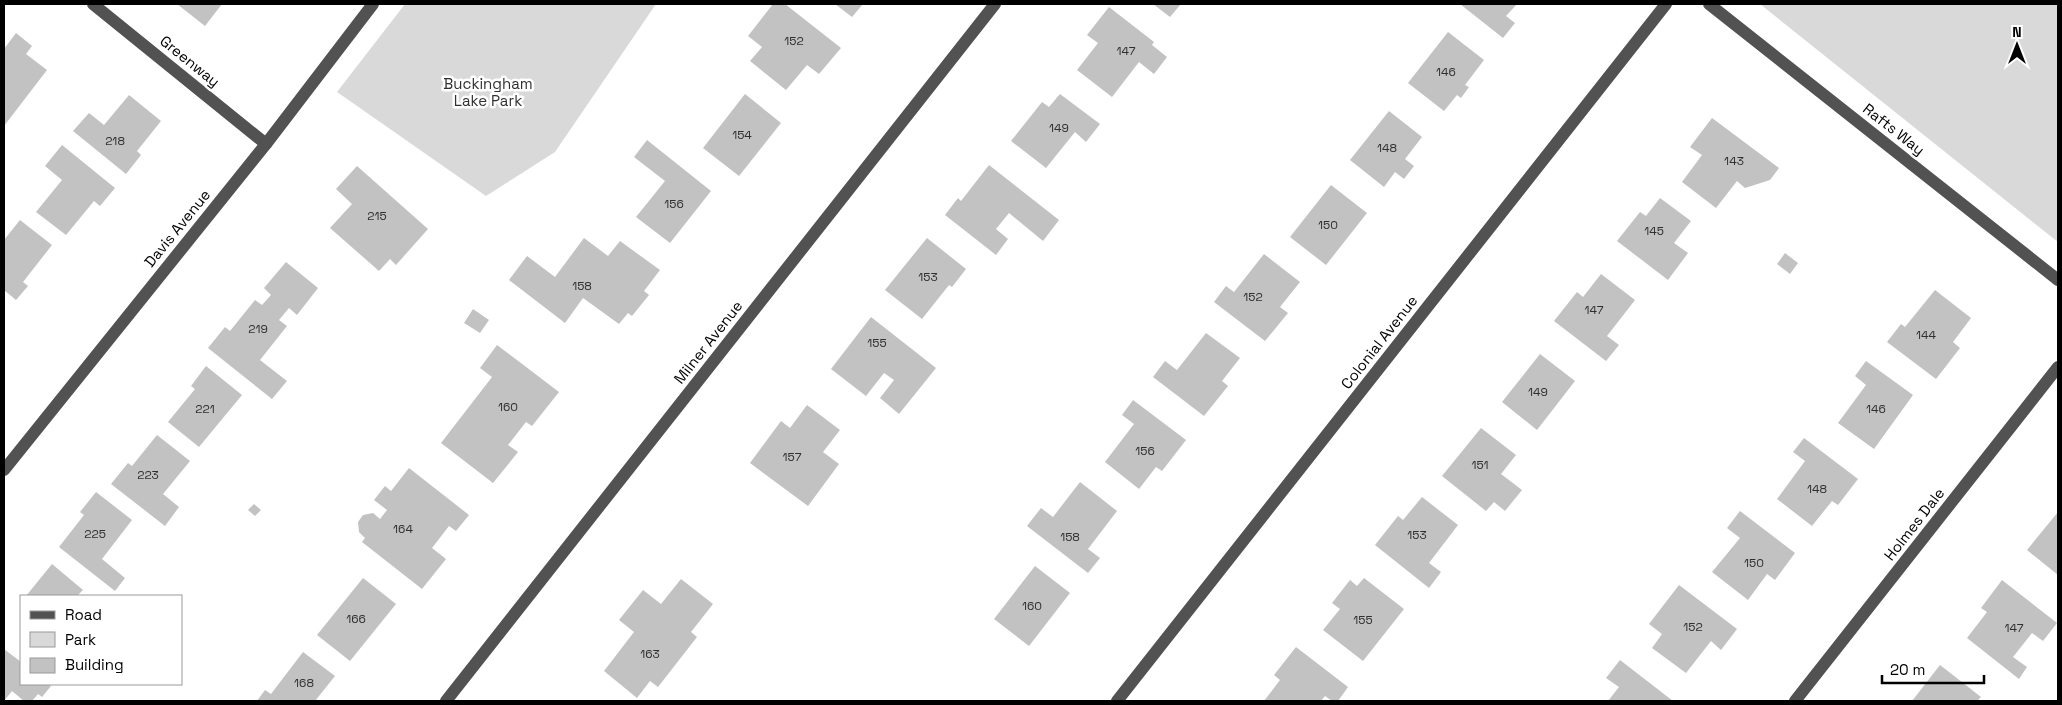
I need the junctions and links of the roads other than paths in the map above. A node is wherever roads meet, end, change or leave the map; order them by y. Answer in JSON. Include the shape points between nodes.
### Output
{"nodes":[{"id":1,"x":93,"y":4,"type":"edge"},
{"id":2,"x":373,"y":4,"type":"edge"},
{"id":3,"x":995,"y":4,"type":"edge"},
{"id":4,"x":1666,"y":4,"type":"edge"},
{"id":5,"x":1709,"y":4,"type":"edge"},
{"id":6,"x":266,"y":144,"type":"junction"},
{"id":7,"x":2058,"y":280,"type":"edge"},
{"id":8,"x":2058,"y":366,"type":"edge"},
{"id":9,"x":4,"y":470,"type":"edge"},
{"id":10,"x":446,"y":701,"type":"edge"},
{"id":11,"x":1117,"y":701,"type":"edge"},
{"id":12,"x":1795,"y":701,"type":"edge"}],
"edges":[{"from":1,"to":6,"type":"street","name":"Greenway"},
{"from":2,"to":6,"type":"street","name":"Davis Avenue"},
{"from":3,"to":10,"type":"street","name":"Milner Avenue"},
{"from":4,"to":11,"type":"street","name":"Colonial Avenue"},
{"from":5,"to":7,"type":"street","name":"Rafts Way"},
{"from":6,"to":9,"type":"street","name":"Davis Avenue"},
{"from":8,"to":12,"type":"street","name":"Holmes Dale"}]}
